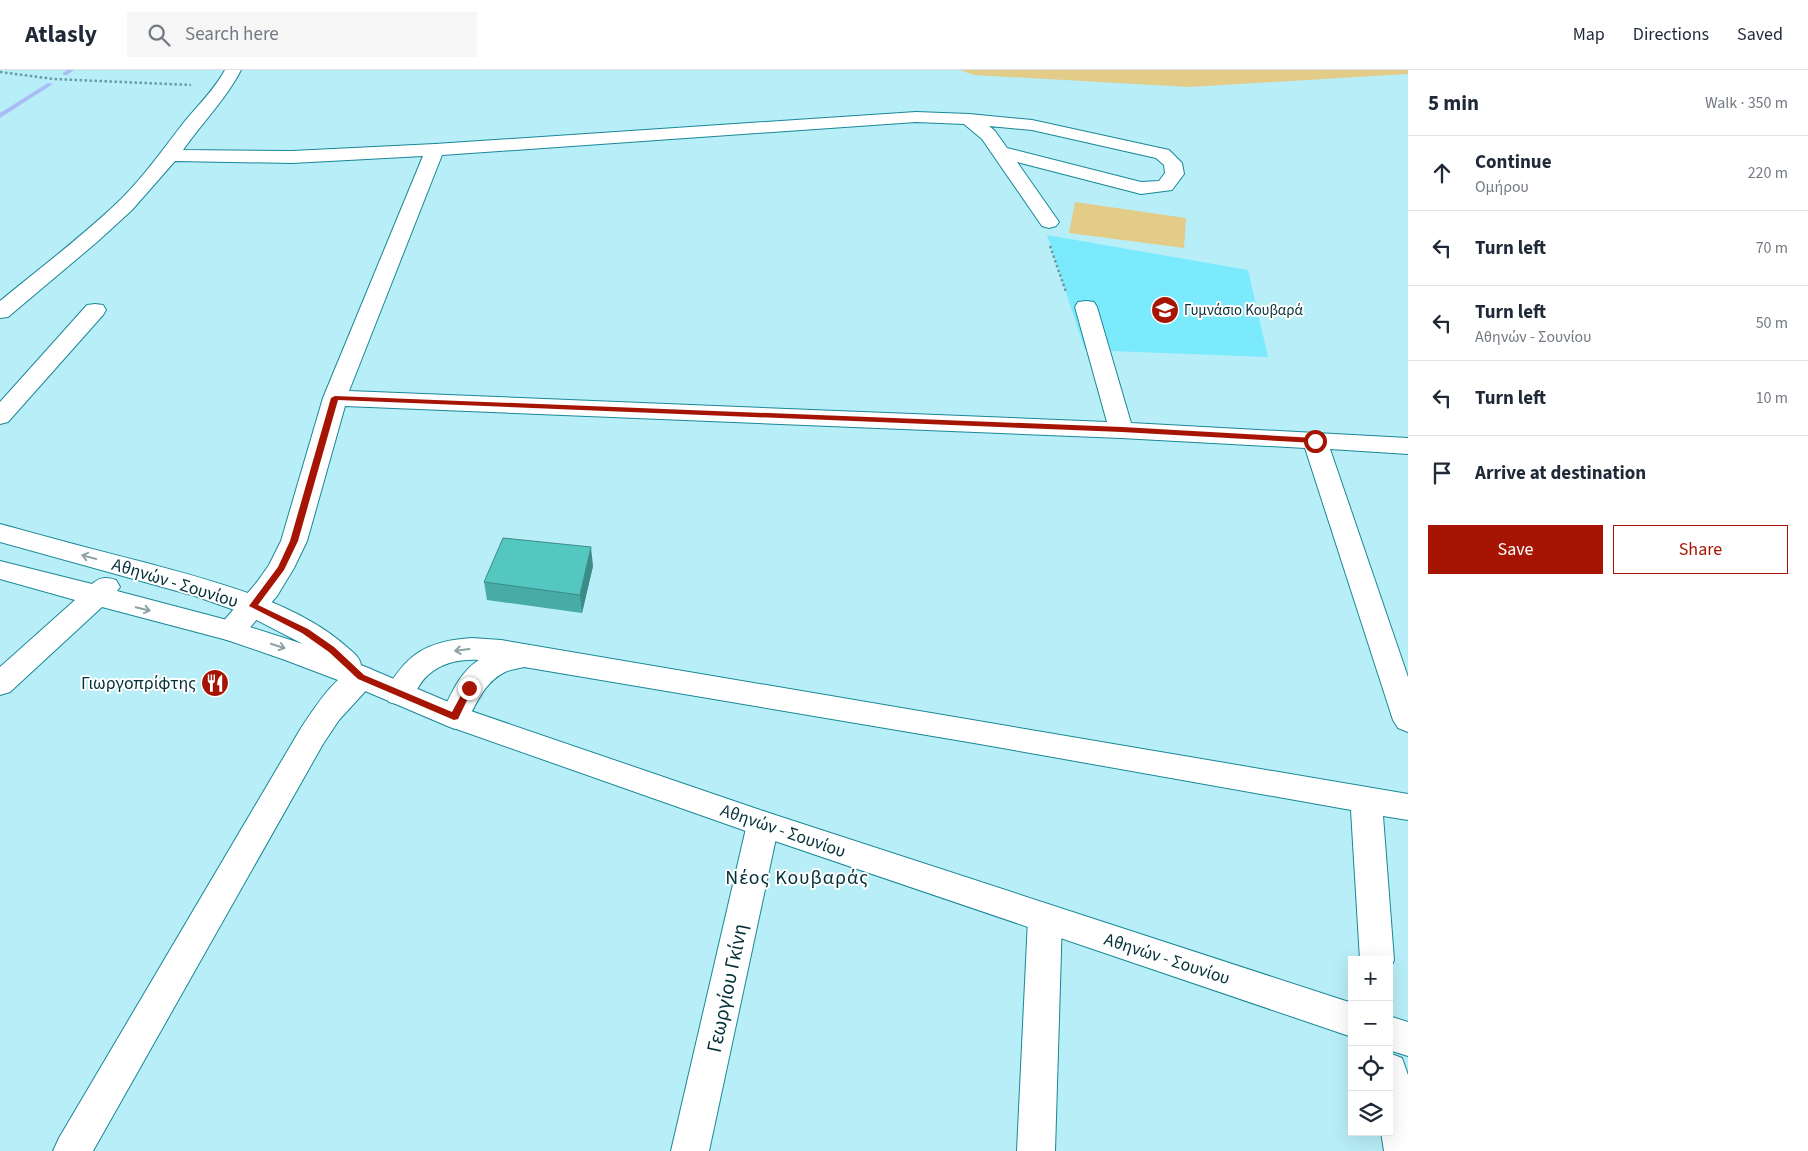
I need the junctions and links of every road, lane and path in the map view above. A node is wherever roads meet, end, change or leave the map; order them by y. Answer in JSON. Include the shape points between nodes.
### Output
{"nodes":[{"id":1,"x":0,"y":72,"type":"edge"},
{"id":2,"x":228,"y":78,"type":"edge"},
{"id":3,"x":969,"y":119,"type":"junction"},
{"id":4,"x":435,"y":150,"type":"junction"},
{"id":5,"x":1001,"y":152,"type":"junction"},
{"id":6,"x":170,"y":156,"type":"junction"},
{"id":7,"x":1049,"y":222,"type":"dead end"},
{"id":8,"x":1086,"y":307,"type":"dead end"},
{"id":9,"x":95,"y":310,"type":"dead end"},
{"id":10,"x":0,"y":312,"type":"edge"},
{"id":11,"x":335,"y":398,"type":"junction"},
{"id":12,"x":0,"y":417,"type":"edge"},
{"id":13,"x":1122,"y":430,"type":"junction"},
{"id":14,"x":1315,"y":441,"type":"junction"},
{"id":15,"x":1408,"y":446,"type":"edge"},
{"id":16,"x":0,"y":533,"type":"edge"},
{"id":17,"x":126,"y":568,"type":"junction"},
{"id":18,"x":0,"y":570,"type":"edge"},
{"id":19,"x":96,"y":596,"type":"junction"},
{"id":20,"x":253,"y":606,"type":"junction"},
{"id":21,"x":231,"y":631,"type":"junction"},
{"id":22,"x":528,"y":657,"type":"junction"},
{"id":23,"x":361,"y":677,"type":"junction"},
{"id":24,"x":0,"y":684,"type":"edge"},
{"id":25,"x":399,"y":694,"type":"junction"},
{"id":26,"x":454,"y":717,"type":"junction"},
{"id":27,"x":1408,"y":720,"type":"edge"},
{"id":28,"x":1366,"y":800,"type":"junction"},
{"id":29,"x":1408,"y":807,"type":"edge"},
{"id":30,"x":763,"y":824,"type":"junction"},
{"id":31,"x":1045,"y":918,"type":"junction"},
{"id":32,"x":1377,"y":956,"type":"edge"},
{"id":33,"x":1348,"y":1019,"type":"edge"},
{"id":34,"x":1393,"y":1034,"type":"edge"},
{"id":35,"x":1408,"y":1039,"type":"edge"},
{"id":36,"x":1392,"y":1091,"type":"edge"},
{"id":37,"x":72,"y":1151,"type":"edge"},
{"id":38,"x":690,"y":1151,"type":"edge"},
{"id":39,"x":1036,"y":1151,"type":"edge"},
{"id":40,"x":1403,"y":1151,"type":"edge"}],
"edges":[{"from":1,"to":2,"type":"path","via":[[54,79]]},
{"from":2,"to":6,"type":"street"},
{"from":3,"to":4,"type":"street","via":[[916,117]]},
{"from":3,"to":5,"type":"street","via":[[989,134]]},
{"from":3,"to":5,"type":"street","via":[[1032,125],[1162,154],[1173,163],[1175,174],[1165,186],[1140,188]]},
{"from":4,"to":6,"type":"street","via":[[292,157]]},
{"from":4,"to":11,"type":"street"},
{"from":5,"to":7,"type":"street"},
{"from":6,"to":10,"type":"street","via":[[125,206]]},
{"from":8,"to":13,"type":"street"},
{"from":9,"to":12,"type":"street"},
{"from":11,"to":13,"type":"street"},
{"from":11,"to":20,"type":"street","via":[[294,541],[281,568]]},
{"from":13,"to":14,"type":"street"},
{"from":14,"to":15,"type":"street"},
{"from":14,"to":27,"type":"street"},
{"from":17,"to":16,"type":"street","name":"Αθηνών - Σουνίου","one_way":true},
{"from":17,"to":19,"type":"street"},
{"from":17,"to":20,"type":"street","name":"Αθηνών - Σουνίου","via":[[202,588]]},
{"from":18,"to":19,"type":"street","name":"Αθηνών - Σουνίου"},
{"from":19,"to":21,"type":"street","name":"Αθηνών - Σουνίου","one_way":true},
{"from":19,"to":24,"type":"street"},
{"from":20,"to":21,"type":"street"},
{"from":20,"to":23,"type":"street","name":"Αθηνών - Σουνίου","via":[[305,631]]},
{"from":21,"to":23,"type":"street","name":"Αθηνών - Σουνίου","one_way":true},
{"from":22,"to":25,"type":"street","one_way":true,"via":[[481,648],[443,654],[420,666]]},
{"from":22,"to":26,"type":"street","via":[[507,659],[479,674]]},
{"from":22,"to":28,"type":"street"},
{"from":23,"to":25,"type":"street","name":"Αθηνών - Σουνίου"},
{"from":23,"to":37,"type":"street","via":[[342,694],[312,736]]},
{"from":25,"to":26,"type":"street","name":"Αθηνών - Σουνίου"},
{"from":26,"to":30,"type":"street","name":"Αθηνών - Σουνίου"},
{"from":28,"to":29,"type":"street"},
{"from":28,"to":32,"type":"street"},
{"from":30,"to":31,"type":"street","name":"Αθηνών - Σουνίου"},
{"from":30,"to":38,"type":"street","name":"Γεωργίου Γκίνη"},
{"from":31,"to":33,"type":"street","name":"Αθηνών - Σουνίου"},
{"from":31,"to":39,"type":"street"},
{"from":34,"to":35,"type":"street"},
{"from":36,"to":40,"type":"street"}]}
